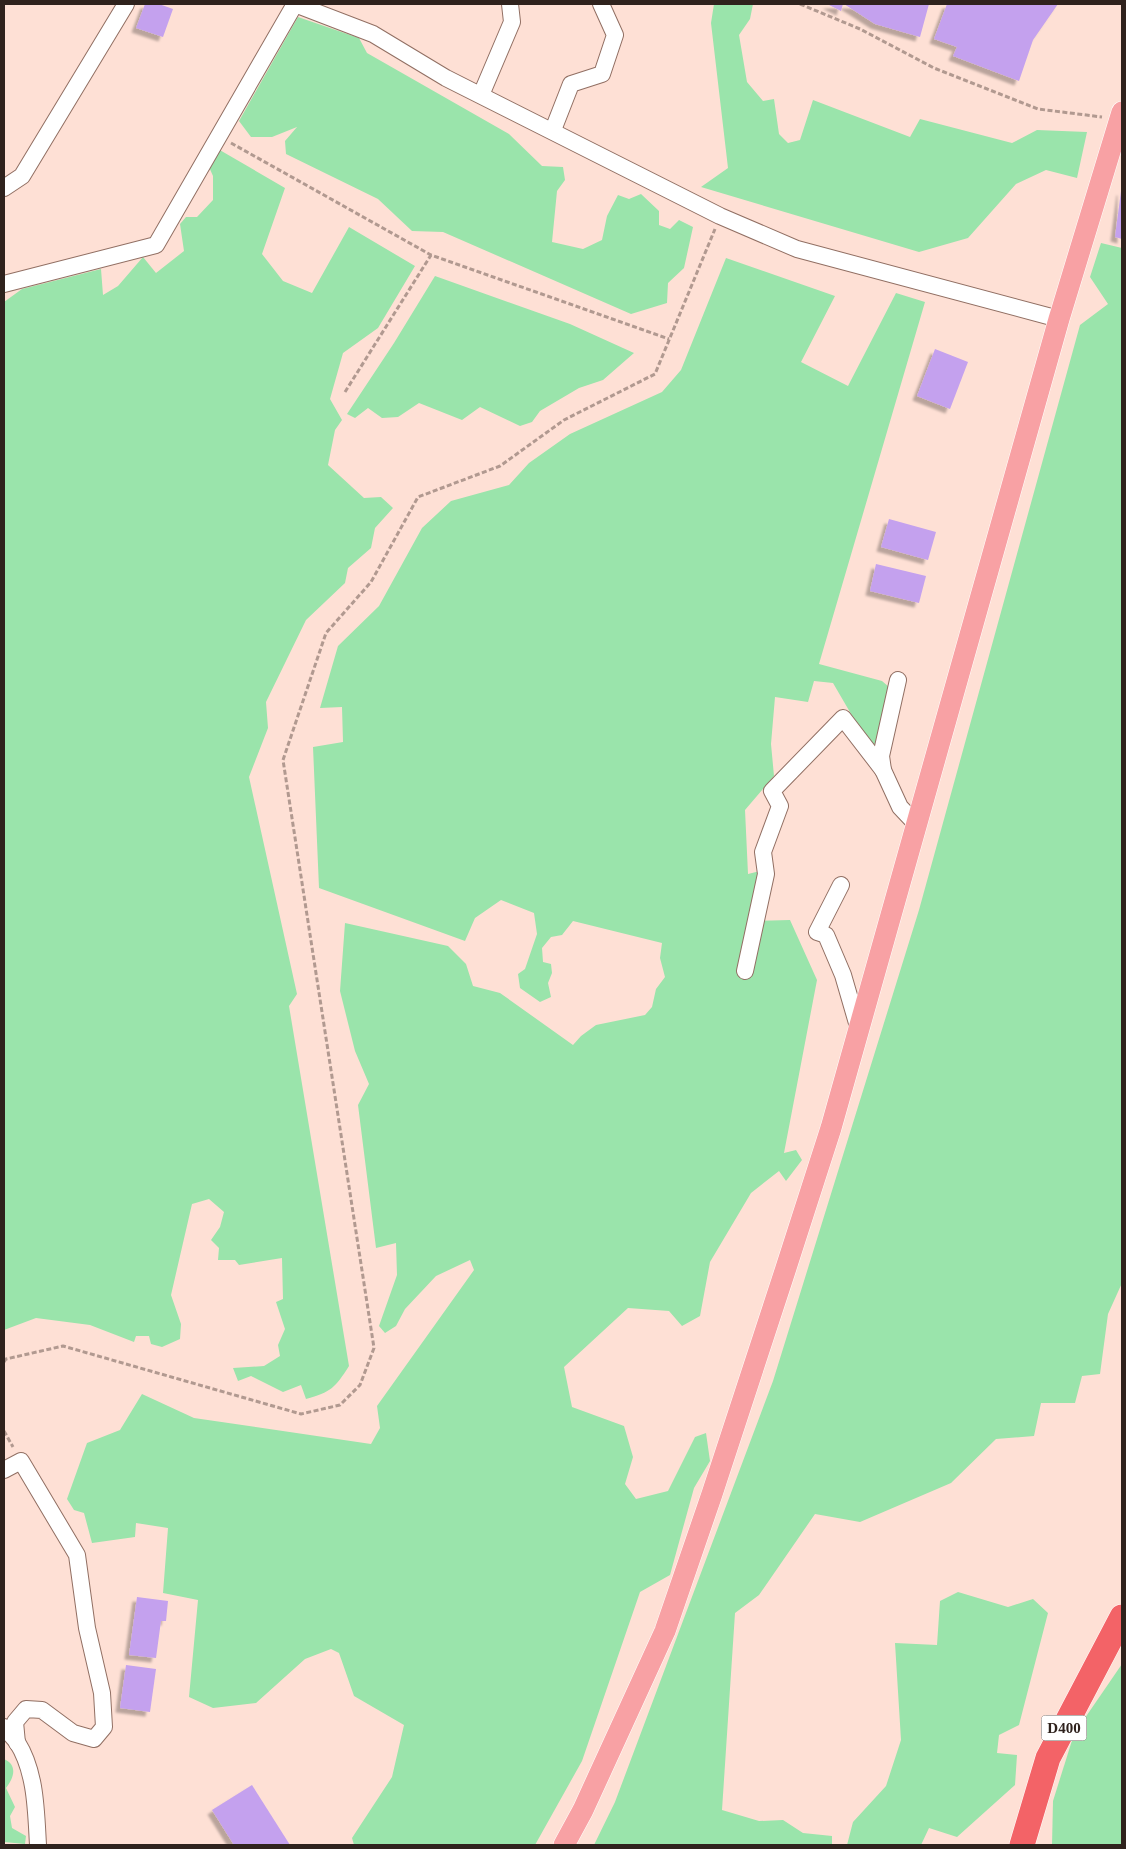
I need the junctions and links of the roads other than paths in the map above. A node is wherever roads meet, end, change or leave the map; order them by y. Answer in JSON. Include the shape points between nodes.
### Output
{"nodes":[{"id":1,"x":126,"y":4,"type":"edge"},
{"id":2,"x":295,"y":4,"type":"edge"},
{"id":3,"x":510,"y":4,"type":"edge"},
{"id":4,"x":601,"y":4,"type":"edge"},
{"id":5,"x":481,"y":94,"type":"junction"},
{"id":6,"x":1121,"y":115,"type":"edge"},
{"id":7,"x":552,"y":130,"type":"junction"},
{"id":8,"x":4,"y":188,"type":"edge"},
{"id":9,"x":4,"y":284,"type":"edge"},
{"id":10,"x":1059,"y":319,"type":"junction"},
{"id":11,"x":898,"y":680,"type":"dead end"},
{"id":12,"x":883,"y":770,"type":"junction"},
{"id":13,"x":917,"y":825,"type":"junction"},
{"id":14,"x":840,"y":885,"type":"dead end"},
{"id":15,"x":745,"y":971,"type":"dead end"},
{"id":16,"x":859,"y":1030,"type":"junction"},
{"id":17,"x":4,"y":1470,"type":"edge"},
{"id":18,"x":1122,"y":1617,"type":"edge"},
{"id":19,"x":4,"y":1727,"type":"edge"},
{"id":20,"x":17,"y":1743,"type":"junction"},
{"id":21,"x":38,"y":1845,"type":"edge"},
{"id":22,"x":564,"y":1845,"type":"edge"},
{"id":23,"x":1022,"y":1845,"type":"edge"}],
"edges":[{"from":1,"to":8,"type":"street","via":[[22,176]]},
{"from":2,"to":5,"type":"street","via":[[372,34],[446,78]]},
{"from":2,"to":9,"type":"street","via":[[156,244]]},
{"from":3,"to":5,"type":"street","via":[[512,22]]},
{"from":4,"to":7,"type":"street","via":[[615,35],[602,74],[572,84]]},
{"from":5,"to":7,"type":"street"},
{"from":6,"to":10,"type":"main road"},
{"from":7,"to":10,"type":"street","via":[[720,216],[797,249]]},
{"from":10,"to":13,"type":"main road"},
{"from":11,"to":12,"type":"street","via":[[881,756]]},
{"from":12,"to":13,"type":"street","via":[[900,807]]},
{"from":12,"to":15,"type":"street","via":[[843,718],[772,791],[780,806],[763,852],[766,874]]},
{"from":13,"to":16,"type":"main road"},
{"from":14,"to":16,"type":"street","via":[[817,932],[826,935],[843,975]]},
{"from":16,"to":22,"type":"main road","via":[[785,1271],[665,1630]]},
{"from":17,"to":20,"type":"street","via":[[21,1461],[77,1555],[87,1628],[102,1693],[104,1727],[94,1739],[73,1733],[42,1710],[26,1709],[15,1722]]},
{"from":18,"to":23,"type":"highway","number":"D400","via":[[1048,1758]]},
{"from":19,"to":20,"type":"street"},
{"from":20,"to":21,"type":"street","via":[[29,1768]]}]}
